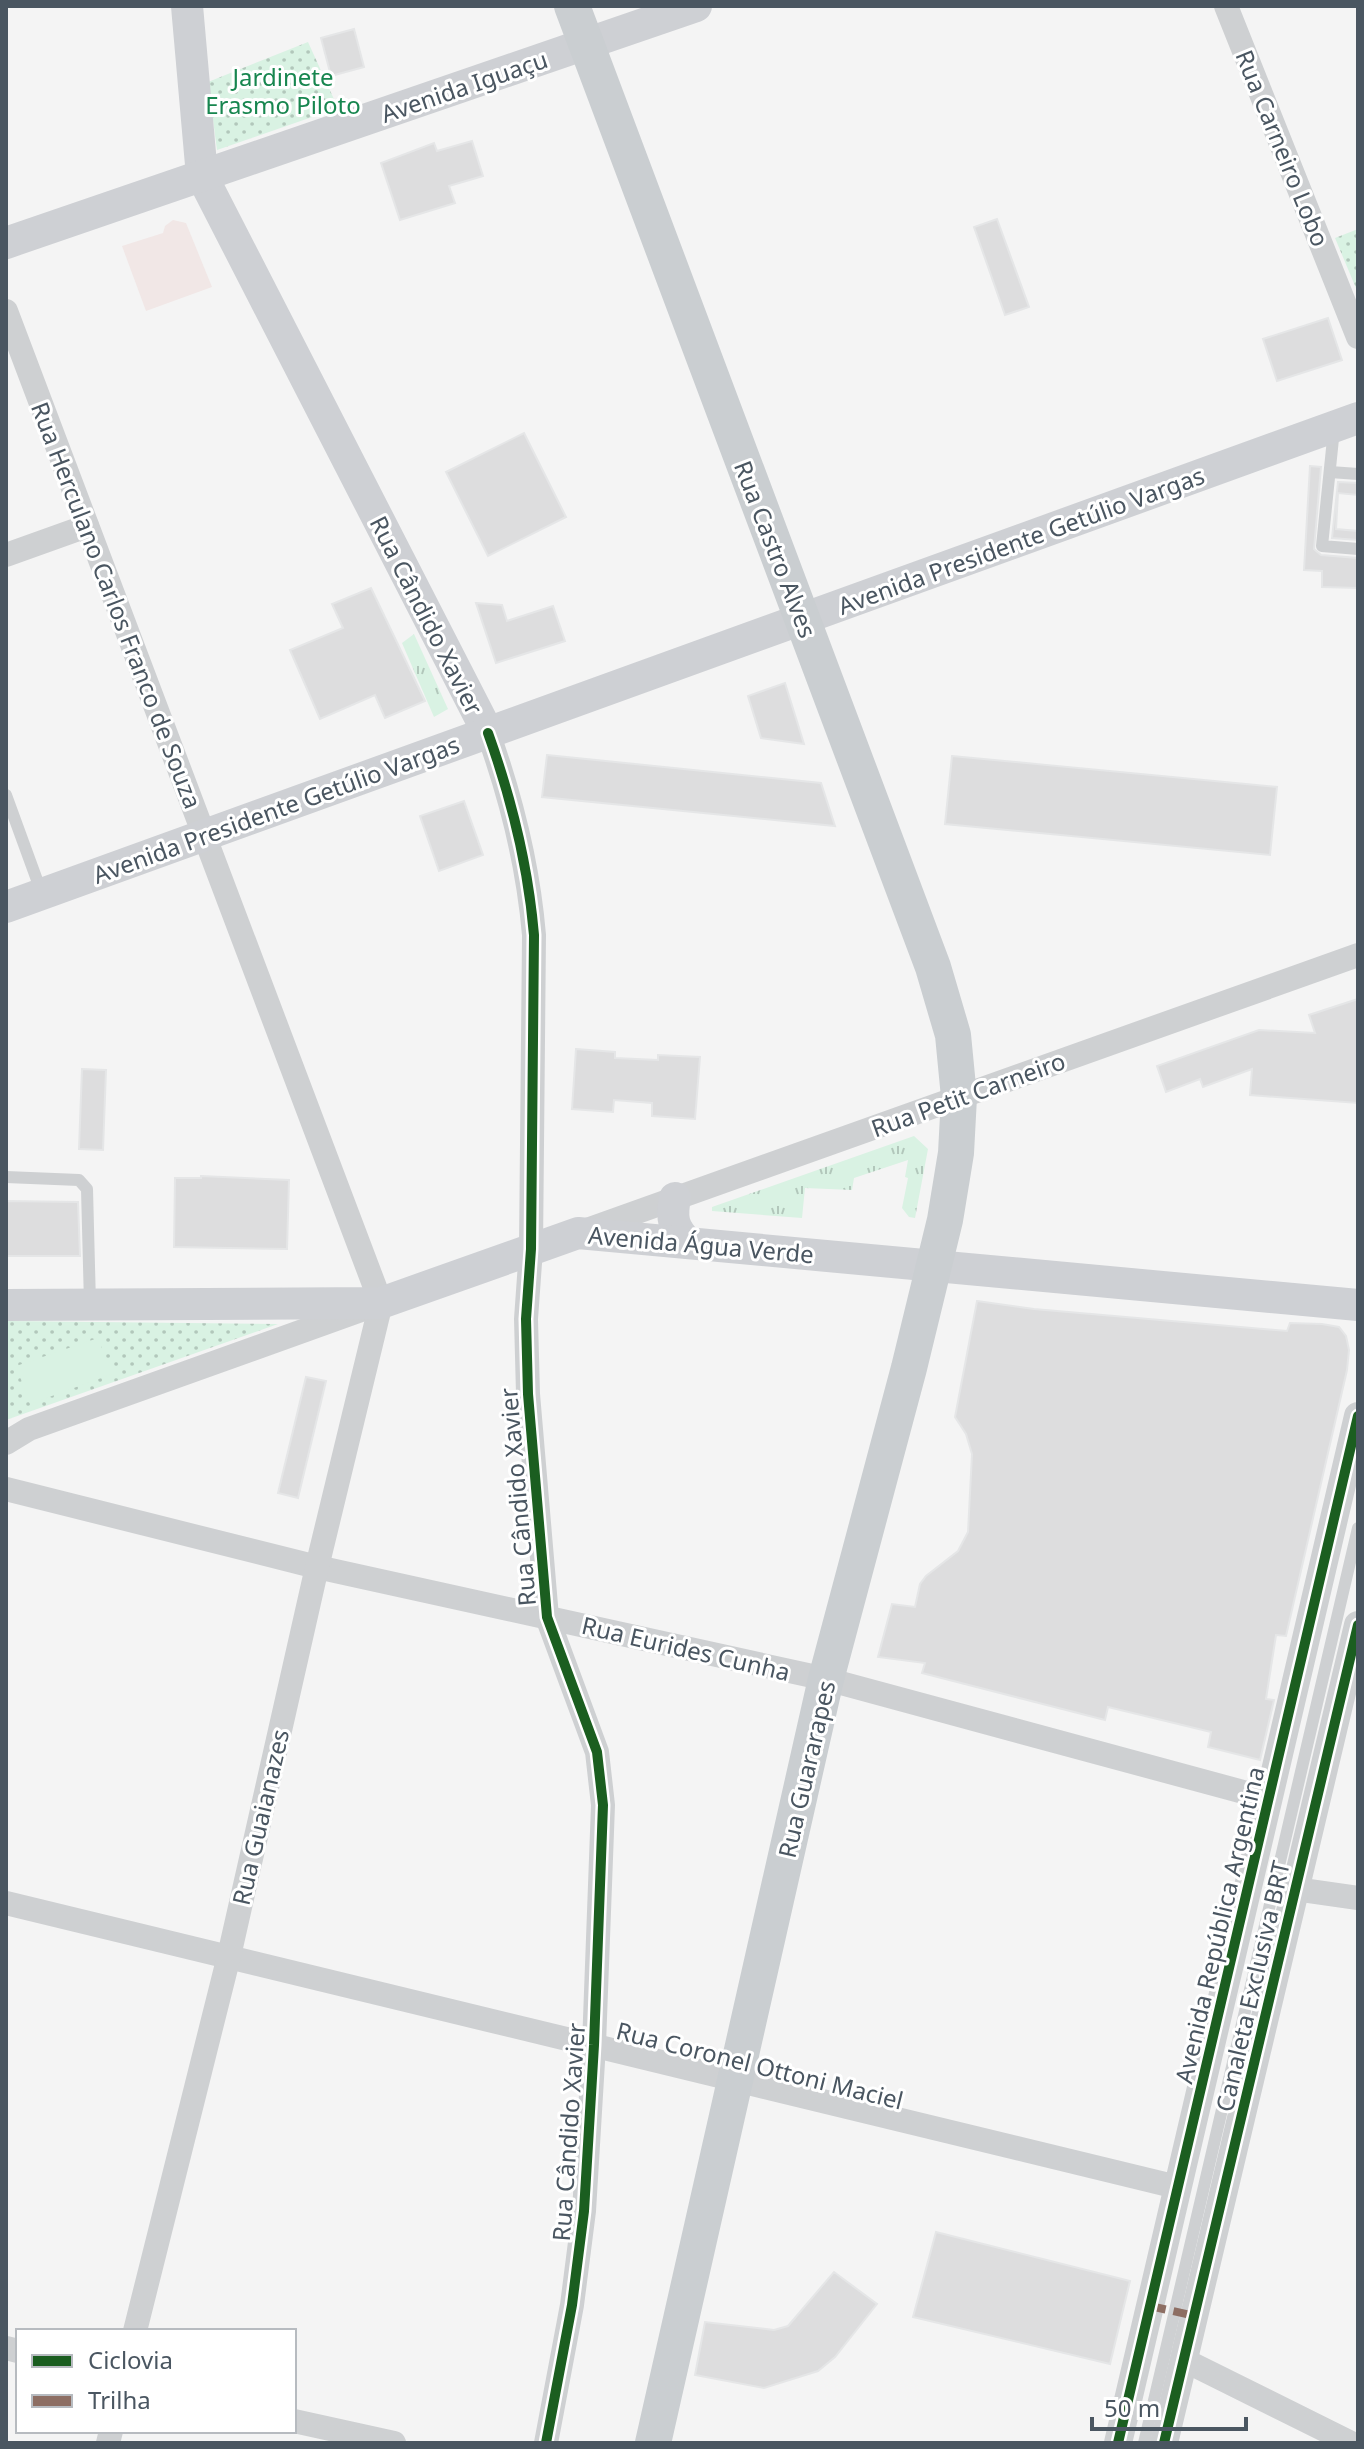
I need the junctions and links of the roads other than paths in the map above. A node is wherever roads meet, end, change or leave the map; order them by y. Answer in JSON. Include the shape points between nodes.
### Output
{"nodes":[{"id":1,"x":187,"y":6,"type":"edge"},
{"id":2,"x":572,"y":6,"type":"edge"},
{"id":3,"x":696,"y":6,"type":"edge"},
{"id":4,"x":1226,"y":6,"type":"edge"},
{"id":5,"x":586,"y":44,"type":"junction"},
{"id":6,"x":202,"y":176,"type":"junction"},
{"id":7,"x":6,"y":243,"type":"edge"},
{"id":8,"x":1339,"y":290,"type":"junction"},
{"id":9,"x":1358,"y":307,"type":"edge"},
{"id":10,"x":6,"y":311,"type":"edge"},
{"id":11,"x":1358,"y":337,"type":"edge"},
{"id":12,"x":1346,"y":422,"type":"edge"},
{"id":13,"x":1330,"y":472,"type":"junction"},
{"id":14,"x":1358,"y":474,"type":"edge"},
{"id":15,"x":87,"y":526,"type":"junction"},
{"id":16,"x":1358,"y":549,"type":"edge"},
{"id":17,"x":6,"y":555,"type":"edge"},
{"id":18,"x":802,"y":619,"type":"junction"},
{"id":19,"x":488,"y":733,"type":"junction"},
{"id":20,"x":6,"y":795,"type":"edge"},
{"id":21,"x":204,"y":835,"type":"junction"},
{"id":22,"x":42,"y":894,"type":"junction"},
{"id":23,"x":6,"y":907,"type":"edge"},
{"id":24,"x":1358,"y":955,"type":"edge"},
{"id":25,"x":959,"y":1097,"type":"junction"},
{"id":26,"x":6,"y":1177,"type":"edge"},
{"id":27,"x":675,"y":1198,"type":"junction"},
{"id":28,"x":578,"y":1233,"type":"junction"},
{"id":29,"x":688,"y":1243,"type":"junction"},
{"id":30,"x":531,"y":1249,"type":"junction"},
{"id":31,"x":934,"y":1266,"type":"junction"},
{"id":32,"x":381,"y":1303,"type":"junction"},
{"id":33,"x":90,"y":1304,"type":"junction"},
{"id":34,"x":6,"y":1305,"type":"edge"},
{"id":35,"x":1358,"y":1305,"type":"edge"},
{"id":36,"x":1358,"y":1416,"type":"edge"},
{"id":37,"x":6,"y":1443,"type":"edge"},
{"id":38,"x":8,"y":1488,"type":"edge"},
{"id":39,"x":1358,"y":1528,"type":"edge"},
{"id":40,"x":317,"y":1567,"type":"junction"},
{"id":41,"x":547,"y":1617,"type":"junction"},
{"id":42,"x":1358,"y":1625,"type":"edge"},
{"id":43,"x":826,"y":1679,"type":"junction"},
{"id":44,"x":1269,"y":1799,"type":"junction"},
{"id":45,"x":1295,"y":1889,"type":"junction"},
{"id":46,"x":1358,"y":1898,"type":"edge"},
{"id":47,"x":6,"y":1903,"type":"edge"},
{"id":48,"x":229,"y":1956,"type":"junction"},
{"id":49,"x":594,"y":2045,"type":"junction"},
{"id":50,"x":737,"y":2080,"type":"junction"},
{"id":51,"x":1177,"y":2187,"type":"junction"},
{"id":52,"x":136,"y":2329,"type":"edge"},
{"id":53,"x":1184,"y":2360,"type":"junction"},
{"id":54,"x":296,"y":2421,"type":"edge"},
{"id":55,"x":394,"y":2443,"type":"edge"},
{"id":56,"x":546,"y":2443,"type":"edge"},
{"id":57,"x":653,"y":2443,"type":"edge"},
{"id":58,"x":1118,"y":2443,"type":"edge"},
{"id":59,"x":1144,"y":2443,"type":"edge"},
{"id":60,"x":1164,"y":2443,"type":"edge"},
{"id":61,"x":1351,"y":2443,"type":"edge"}],
"edges":[{"from":1,"to":6,"type":"main road","name":"Rua Cândido Xavier"},
{"from":2,"to":5,"type":"main road","name":"Rua Castro Alves"},
{"from":3,"to":5,"type":"main road","name":"Avenida Iguaçu"},
{"from":4,"to":8,"type":"street","name":"Rua Carneiro Lobo"},
{"from":5,"to":6,"type":"main road","name":"Avenida Iguaçu"},
{"from":5,"to":18,"type":"main road","name":"Rua Castro Alves"},
{"from":6,"to":7,"type":"main road","name":"Avenida Iguaçu"},
{"from":6,"to":19,"type":"main road","name":"Rua Cândido Xavier"},
{"from":8,"to":9,"type":"street","name":"Rua Carneiro Lobo"},
{"from":8,"to":11,"type":"street","name":"Rua Carneiro Lobo"},
{"from":10,"to":15,"type":"street","name":"Rua Herculano Carlos Franco de Souza"},
{"from":12,"to":13,"type":"lane"},
{"from":12,"to":18,"type":"main road","name":"Avenida Presidente Getúlio Vargas"},
{"from":13,"to":14,"type":"lane"},
{"from":13,"to":16,"type":"lane","via":[[1322,546]]},
{"from":15,"to":17,"type":"street"},
{"from":15,"to":21,"type":"street","name":"Rua Herculano Carlos Franco de Souza"},
{"from":18,"to":19,"type":"main road","name":"Avenida Presidente Getúlio Vargas"},
{"from":18,"to":25,"type":"main road","name":"Rua Castro Alves","via":[[944,1001]]},
{"from":19,"to":21,"type":"main road","name":"Avenida Presidente Getúlio Vargas"},
{"from":19,"to":30,"type":"street","name":"Rua Cândido Xavier","via":[[518,825],[531,896],[536,970]]},
{"from":20,"to":22,"type":"lane"},
{"from":21,"to":22,"type":"main road","name":"Avenida Presidente Getúlio Vargas"},
{"from":21,"to":32,"type":"street","name":"Rua Herculano Carlos Franco de Souza"},
{"from":22,"to":23,"type":"main road","name":"Avenida Presidente Getúlio Vargas"},
{"from":24,"to":25,"type":"street","name":"Rua Petit Carneiro"},
{"from":25,"to":27,"type":"street","name":"Rua Petit Carneiro"},
{"from":25,"to":31,"type":"main road","name":"Rua Guararapes","via":[[951,1188]]},
{"from":26,"to":33,"type":"lane","via":[[79,1180],[87,1189]]},
{"from":27,"to":28,"type":"street","name":"Rua Petit Carneiro"},
{"from":27,"to":29,"type":"main road","via":[[673,1223]]},
{"from":28,"to":29,"type":"main road","name":"Avenida Água Verde"},
{"from":28,"to":30,"type":"main road","name":"Avenida Água Verde"},
{"from":29,"to":31,"type":"main road","name":"Avenida Água Verde"},
{"from":30,"to":32,"type":"main road","name":"Avenida Água Verde"},
{"from":30,"to":41,"type":"street","name":"Rua Cândido Xavier","via":[[526,1358]]},
{"from":31,"to":35,"type":"main road","name":"Avenida Água Verde"},
{"from":31,"to":43,"type":"main road","name":"Rua Guararapes"},
{"from":32,"to":33,"type":"main road","name":"Avenida Água Verde"},
{"from":32,"to":37,"type":"street","via":[[29,1429]]},
{"from":32,"to":40,"type":"street","name":"Rua Guaianazes"},
{"from":33,"to":34,"type":"main road","name":"Avenida Água Verde"},
{"from":36,"to":44,"type":"street","name":"Avenida República Argentina"},
{"from":38,"to":40,"type":"street","name":"Rua Eurides Cunha"},
{"from":39,"to":59,"type":"lane","name":"Canaleta Exclusiva BRT"},
{"from":40,"to":41,"type":"street","name":"Rua Eurides Cunha"},
{"from":40,"to":48,"type":"street","name":"Rua Guaianazes"},
{"from":41,"to":43,"type":"street","name":"Rua Eurides Cunha"},
{"from":41,"to":49,"type":"street","name":"Rua Cândido Xavier","via":[[597,1752],[601,1777]]},
{"from":42,"to":45,"type":"street"},
{"from":43,"to":44,"type":"street","name":"Rua Eurides Cunha"},
{"from":43,"to":50,"type":"main road","name":"Rua Guararapes"},
{"from":44,"to":51,"type":"street","name":"Avenida República Argentina"},
{"from":45,"to":46,"type":"street"},
{"from":45,"to":53,"type":"street"},
{"from":47,"to":48,"type":"street","name":"Rua Coronel Ottoni Maciel"},
{"from":48,"to":49,"type":"street","name":"Rua Coronel Ottoni Maciel"},
{"from":48,"to":52,"type":"street","name":"Rua Guaianazes"},
{"from":49,"to":50,"type":"street","name":"Rua Coronel Ottoni Maciel"},
{"from":49,"to":56,"type":"street","name":"Rua Cândido Xavier","via":[[579,2262]]},
{"from":50,"to":51,"type":"street","name":"Rua Coronel Ottoni Maciel"},
{"from":50,"to":57,"type":"main road","name":"Rua Guararapes"},
{"from":51,"to":58,"type":"street","name":"Avenida República Argentina"},
{"from":53,"to":60,"type":"street"},
{"from":53,"to":61,"type":"street"},
{"from":54,"to":55,"type":"street"}]}
